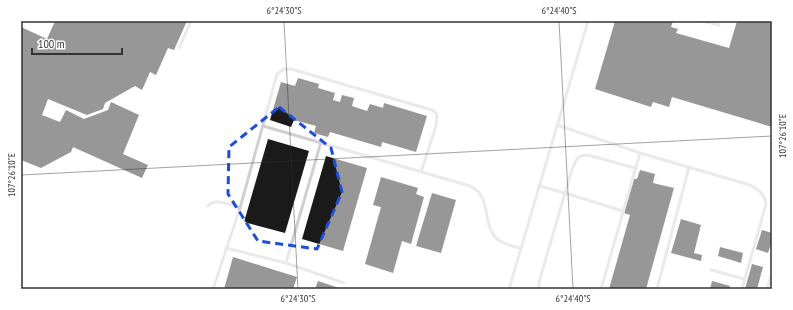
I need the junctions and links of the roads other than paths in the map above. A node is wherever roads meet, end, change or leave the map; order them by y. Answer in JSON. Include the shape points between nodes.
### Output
{"nodes":[{"id":1,"x":191,"y":21,"type":"edge"},
{"id":2,"x":588,"y":21,"type":"edge"},
{"id":3,"x":702,"y":21,"type":"edge"},
{"id":4,"x":719,"y":25,"type":"dead end"},
{"id":5,"x":179,"y":48,"type":"dead end"},
{"id":6,"x":557,"y":125,"type":"junction"},
{"id":7,"x":263,"y":126,"type":"junction"},
{"id":8,"x":322,"y":142,"type":"junction"},
{"id":9,"x":640,"y":154,"type":"junction"},
{"id":10,"x":689,"y":167,"type":"junction"},
{"id":11,"x":635,"y":168,"type":"junction"},
{"id":12,"x":421,"y":172,"type":"junction"},
{"id":13,"x":539,"y":186,"type":"junction"},
{"id":14,"x":565,"y":193,"type":"junction"},
{"id":15,"x":208,"y":206,"type":"dead end"},
{"id":16,"x":240,"y":208,"type":"junction"},
{"id":17,"x":622,"y":211,"type":"junction"},
{"id":18,"x":226,"y":248,"type":"junction"},
{"id":19,"x":520,"y":248,"type":"junction"},
{"id":20,"x":286,"y":263,"type":"junction"},
{"id":21,"x":711,"y":270,"type":"dead end"},
{"id":22,"x":772,"y":273,"type":"edge"},
{"id":23,"x":745,"y":279,"type":"junction"},
{"id":24,"x":344,"y":283,"type":"dead end"},
{"id":25,"x":213,"y":289,"type":"edge"},
{"id":26,"x":509,"y":289,"type":"edge"},
{"id":27,"x":539,"y":289,"type":"edge"},
{"id":28,"x":601,"y":289,"type":"edge"},
{"id":29,"x":657,"y":289,"type":"edge"},
{"id":30,"x":742,"y":289,"type":"edge"},
{"id":31,"x":767,"y":289,"type":"edge"}],
"edges":[{"from":1,"to":5,"type":"lane"},
{"from":2,"to":6,"type":"lane"},
{"from":3,"to":4,"type":"lane"},
{"from":6,"to":9,"type":"lane"},
{"from":6,"to":13,"type":"lane"},
{"from":7,"to":8,"type":"lane"},
{"from":7,"to":12,"type":"lane","via":[[277,74],[284,69],[432,110],[437,114],[436,126]]},
{"from":7,"to":16,"type":"lane"},
{"from":8,"to":12,"type":"lane"},
{"from":8,"to":20,"type":"lane"},
{"from":9,"to":10,"type":"lane"},
{"from":9,"to":11,"type":"lane"},
{"from":10,"to":23,"type":"lane","via":[[750,185],[764,196],[766,204]]},
{"from":10,"to":29,"type":"lane"},
{"from":11,"to":14,"type":"lane","via":[[582,155],[576,160]]},
{"from":11,"to":17,"type":"lane"},
{"from":12,"to":19,"type":"lane","via":[[474,188],[484,199],[492,233],[502,242]]},
{"from":13,"to":14,"type":"lane"},
{"from":13,"to":19,"type":"lane"},
{"from":14,"to":17,"type":"lane"},
{"from":14,"to":27,"type":"lane"},
{"from":15,"to":16,"type":"lane","via":[[215,201]]},
{"from":16,"to":18,"type":"lane"},
{"from":17,"to":28,"type":"lane"},
{"from":18,"to":20,"type":"lane"},
{"from":18,"to":25,"type":"lane"},
{"from":19,"to":26,"type":"lane"},
{"from":20,"to":24,"type":"lane"},
{"from":21,"to":23,"type":"lane"},
{"from":22,"to":31,"type":"lane"},
{"from":23,"to":30,"type":"lane"}]}
